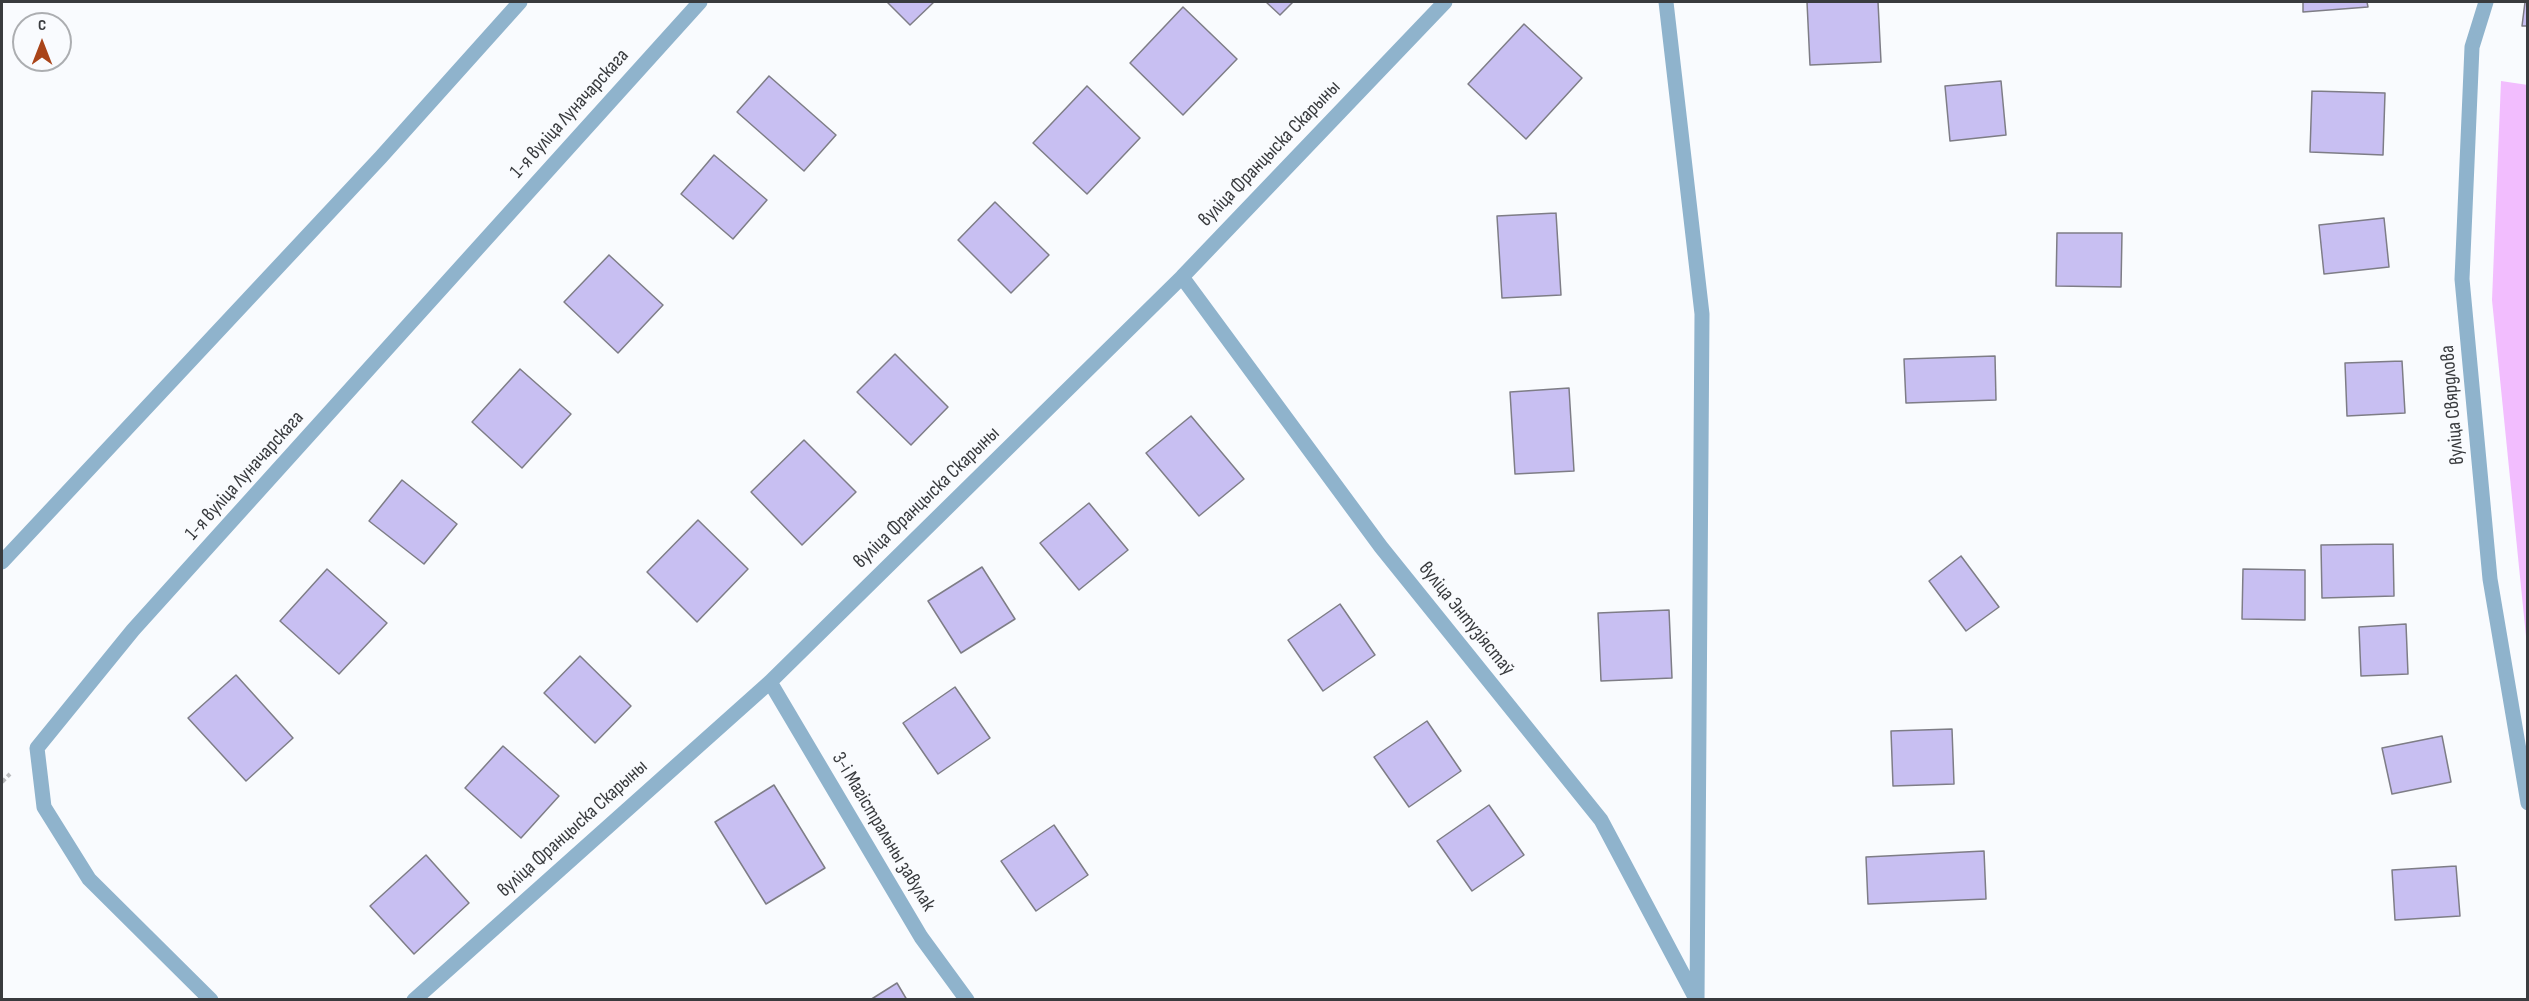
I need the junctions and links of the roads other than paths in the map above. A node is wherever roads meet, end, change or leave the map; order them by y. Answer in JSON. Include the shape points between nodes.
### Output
{"nodes":[{"id":1,"x":520,"y":2,"type":"edge"},
{"id":2,"x":700,"y":2,"type":"edge"},
{"id":3,"x":1445,"y":2,"type":"edge"},
{"id":4,"x":1666,"y":2,"type":"edge"},
{"id":5,"x":2486,"y":2,"type":"edge"},
{"id":6,"x":1182,"y":277,"type":"junction"},
{"id":7,"x":2,"y":562,"type":"edge"},
{"id":8,"x":770,"y":682,"type":"junction"},
{"id":9,"x":2528,"y":803,"type":"edge"},
{"id":10,"x":211,"y":999,"type":"edge"},
{"id":11,"x":414,"y":999,"type":"edge"},
{"id":12,"x":967,"y":999,"type":"edge"},
{"id":13,"x":1697,"y":999,"type":"edge"}],
"edges":[{"from":1,"to":7,"type":"street","via":[[381,157]]},
{"from":2,"to":10,"type":"street","name":"1-я вуліца Луначарскага","via":[[133,630],[37,748],[44,807],[90,879]]},
{"from":3,"to":6,"type":"street","name":"вуліца Францыска Скарыны"},
{"from":4,"to":13,"type":"street","via":[[1702,314]]},
{"from":5,"to":9,"type":"street","name":"вуліца Свярдлова","via":[[2472,46],[2462,279],[2490,579]]},
{"from":6,"to":8,"type":"street","name":"вуліца Францыска Скарыны"},
{"from":6,"to":13,"type":"street","name":"вуліца Энтузіястаў","via":[[1381,547],[1601,820]]},
{"from":8,"to":11,"type":"street","name":"вуліца Францыска Скарыны"},
{"from":8,"to":12,"type":"street","name":"3-і Магістральны завулак","via":[[921,937]]}]}
